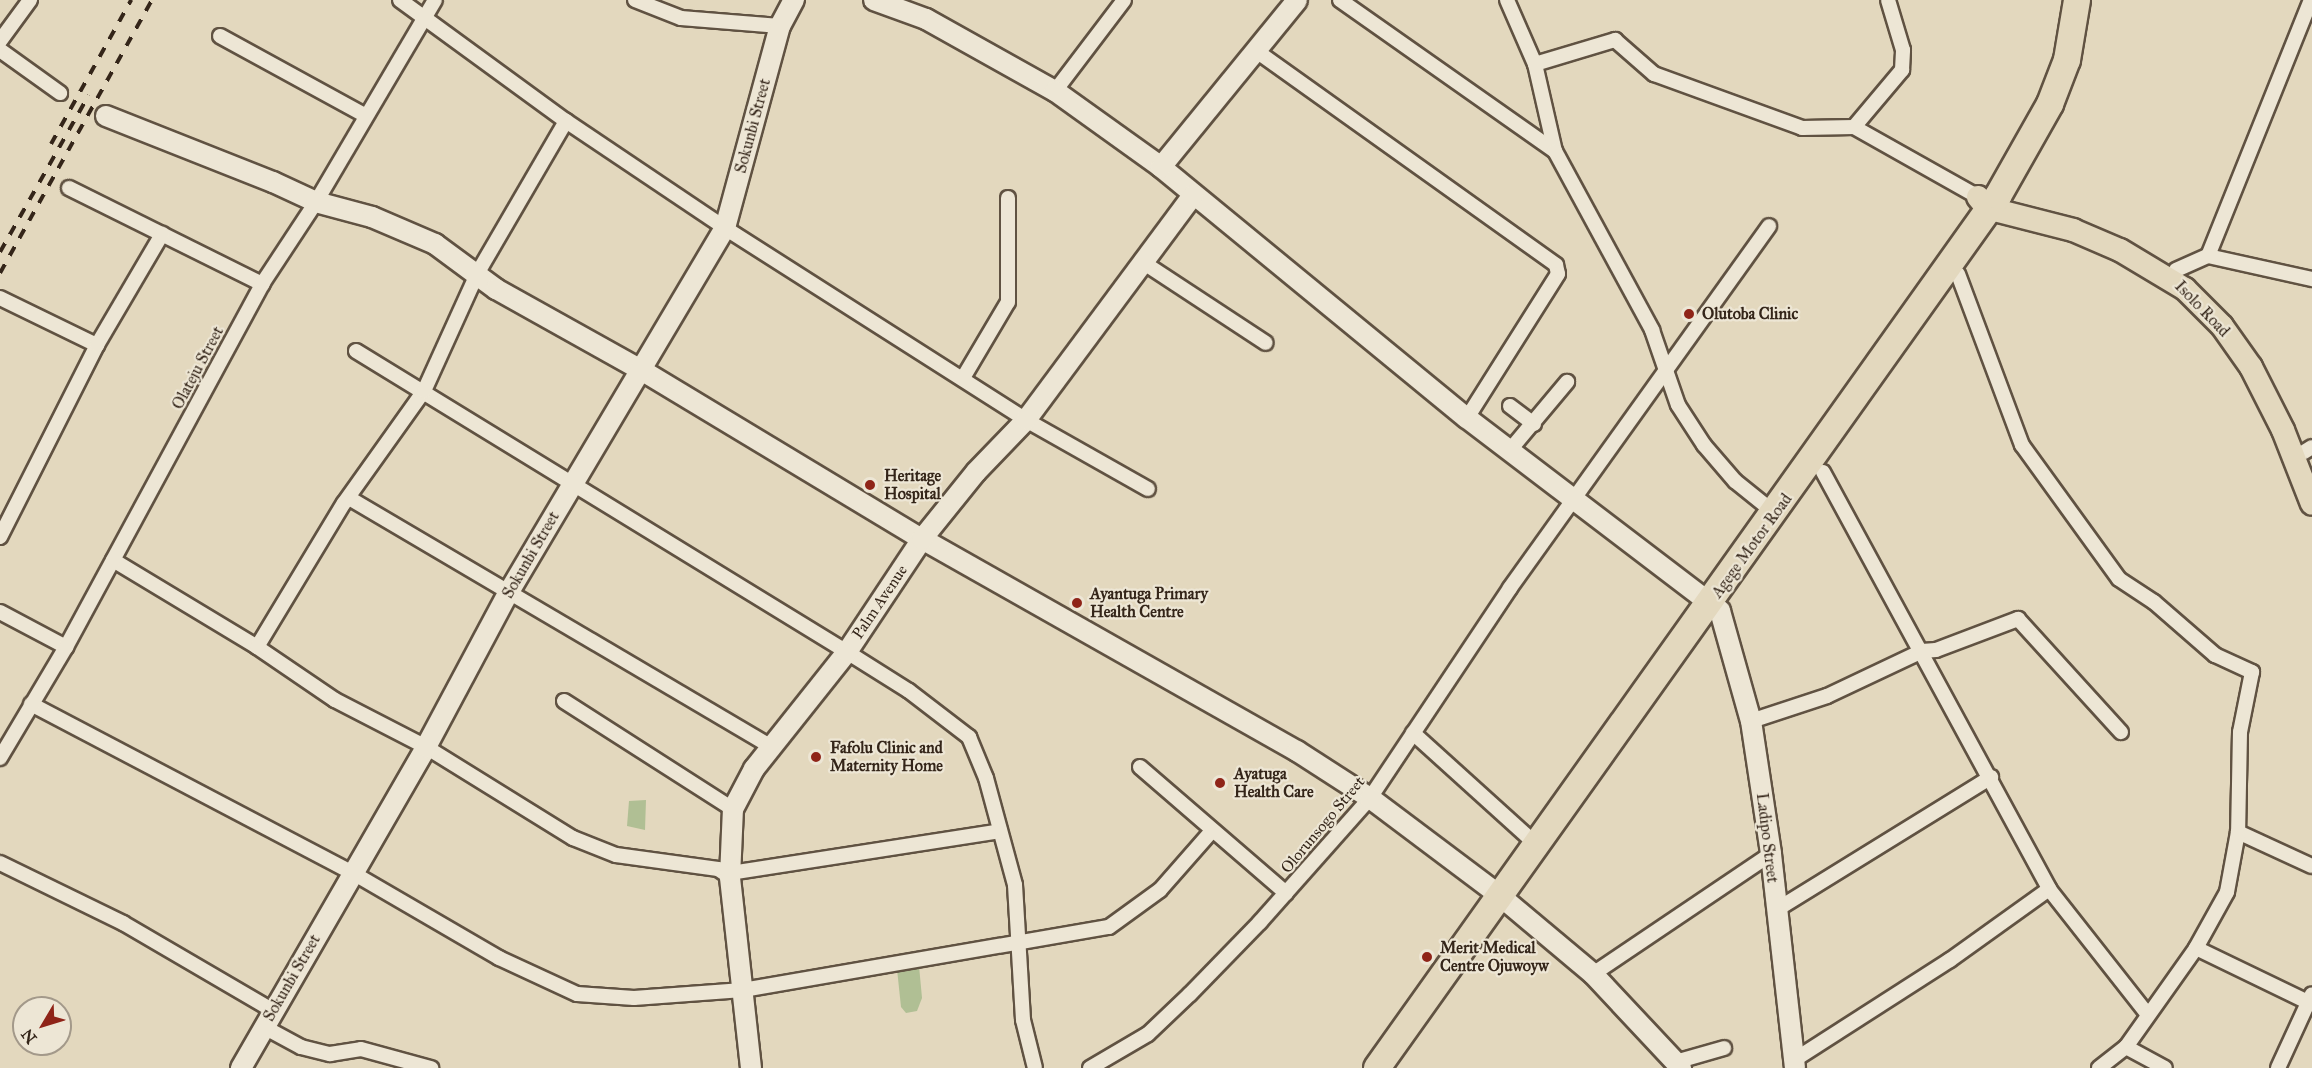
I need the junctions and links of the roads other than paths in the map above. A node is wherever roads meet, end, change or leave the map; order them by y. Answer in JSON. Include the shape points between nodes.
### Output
{"nodes":[{"id":1,"x":30,"y":0,"type":"edge"},
{"id":2,"x":400,"y":0,"type":"edge"},
{"id":3,"x":435,"y":0,"type":"edge"},
{"id":4,"x":634,"y":0,"type":"edge"},
{"id":5,"x":794,"y":0,"type":"edge"},
{"id":6,"x":874,"y":0,"type":"edge"},
{"id":7,"x":1124,"y":0,"type":"edge"},
{"id":8,"x":1297,"y":0,"type":"edge"},
{"id":9,"x":1340,"y":0,"type":"edge"},
{"id":10,"x":1507,"y":0,"type":"edge"},
{"id":11,"x":1888,"y":0,"type":"edge"},
{"id":12,"x":2077,"y":0,"type":"edge"},
{"id":13,"x":2090,"y":0,"type":"edge"},
{"id":14,"x":2311,"y":0,"type":"edge"},
{"id":15,"x":426,"y":16,"type":"junction"},
{"id":16,"x":780,"y":26,"type":"junction"},
{"id":17,"x":220,"y":36,"type":"dead end"},
{"id":18,"x":0,"y":40,"type":"edge"},
{"id":19,"x":0,"y":50,"type":"edge"},
{"id":20,"x":1255,"y":50,"type":"junction"},
{"id":21,"x":1535,"y":64,"type":"junction"},
{"id":22,"x":1055,"y":91,"type":"junction"},
{"id":23,"x":60,"y":93,"type":"dead end"},
{"id":24,"x":106,"y":116,"type":"dead end"},
{"id":25,"x":366,"y":116,"type":"junction"},
{"id":26,"x":566,"y":121,"type":"junction"},
{"id":27,"x":1854,"y":127,"type":"junction"},
{"id":28,"x":1555,"y":151,"type":"junction"},
{"id":29,"x":1161,"y":167,"type":"junction"},
{"id":30,"x":69,"y":188,"type":"dead end"},
{"id":31,"x":1192,"y":195,"type":"junction"},
{"id":32,"x":1008,"y":198,"type":"dead end"},
{"id":33,"x":316,"y":202,"type":"junction"},
{"id":34,"x":1996,"y":202,"type":"junction"},
{"id":35,"x":1769,"y":226,"type":"dead end"},
{"id":36,"x":725,"y":228,"type":"junction"},
{"id":37,"x":162,"y":234,"type":"junction"},
{"id":38,"x":2208,"y":256,"type":"junction"},
{"id":39,"x":1141,"y":261,"type":"junction"},
{"id":40,"x":2176,"y":270,"type":"junction"},
{"id":41,"x":477,"y":274,"type":"junction"},
{"id":42,"x":1958,"y":274,"type":"junction"},
{"id":43,"x":2312,"y":279,"type":"edge"},
{"id":44,"x":262,"y":284,"type":"junction"},
{"id":45,"x":0,"y":298,"type":"edge"},
{"id":46,"x":1266,"y":342,"type":"dead end"},
{"id":47,"x":97,"y":345,"type":"junction"},
{"id":48,"x":356,"y":351,"type":"dead end"},
{"id":49,"x":1665,"y":369,"type":"junction"},
{"id":50,"x":643,"y":371,"type":"junction"},
{"id":51,"x":963,"y":378,"type":"junction"},
{"id":52,"x":1567,"y":382,"type":"dead end"},
{"id":53,"x":424,"y":391,"type":"junction"},
{"id":54,"x":1510,"y":406,"type":"dead end"},
{"id":55,"x":1467,"y":418,"type":"junction"},
{"id":56,"x":1026,"y":420,"type":"junction"},
{"id":57,"x":1534,"y":424,"type":"junction"},
{"id":58,"x":2308,"y":449,"type":"edge"},
{"id":59,"x":1510,"y":450,"type":"junction"},
{"id":60,"x":1823,"y":472,"type":"junction"},
{"id":61,"x":2312,"y":474,"type":"edge"},
{"id":62,"x":572,"y":483,"type":"junction"},
{"id":63,"x":1148,"y":489,"type":"dead end"},
{"id":64,"x":349,"y":498,"type":"junction"},
{"id":65,"x":1573,"y":499,"type":"junction"},
{"id":66,"x":2312,"y":504,"type":"edge"},
{"id":67,"x":1776,"y":514,"type":"junction"},
{"id":68,"x":0,"y":537,"type":"edge"},
{"id":69,"x":922,"y":539,"type":"junction"},
{"id":70,"x":113,"y":560,"type":"junction"},
{"id":71,"x":510,"y":590,"type":"junction"},
{"id":72,"x":1715,"y":607,"type":"junction"},
{"id":73,"x":0,"y":612,"type":"edge"},
{"id":74,"x":66,"y":647,"type":"junction"},
{"id":75,"x":257,"y":647,"type":"junction"},
{"id":76,"x":1922,"y":651,"type":"junction"},
{"id":77,"x":847,"y":652,"type":"junction"},
{"id":78,"x":564,"y":701,"type":"dead end"},
{"id":79,"x":31,"y":704,"type":"junction"},
{"id":80,"x":1751,"y":721,"type":"junction"},
{"id":81,"x":2121,"y":732,"type":"dead end"},
{"id":82,"x":1413,"y":733,"type":"junction"},
{"id":83,"x":426,"y":747,"type":"junction"},
{"id":84,"x":771,"y":747,"type":"junction"},
{"id":85,"x":0,"y":758,"type":"edge"},
{"id":86,"x":1140,"y":767,"type":"dead end"},
{"id":87,"x":1991,"y":777,"type":"junction"},
{"id":88,"x":1370,"y":798,"type":"junction"},
{"id":89,"x":733,"y":809,"type":"junction"},
{"id":90,"x":1000,"y":831,"type":"junction"},
{"id":91,"x":1211,"y":832,"type":"junction"},
{"id":92,"x":2238,"y":832,"type":"junction"},
{"id":93,"x":1536,"y":844,"type":"junction"},
{"id":94,"x":1771,"y":854,"type":"junction"},
{"id":95,"x":0,"y":863,"type":"edge"},
{"id":96,"x":2312,"y":866,"type":"edge"},
{"id":97,"x":353,"y":873,"type":"junction"},
{"id":98,"x":730,"y":875,"type":"junction"},
{"id":99,"x":2049,"y":889,"type":"junction"},
{"id":100,"x":1287,"y":893,"type":"junction"},
{"id":101,"x":1505,"y":900,"type":"junction"},
{"id":102,"x":1776,"y":910,"type":"junction"},
{"id":103,"x":1022,"y":942,"type":"junction"},
{"id":104,"x":2196,"y":948,"type":"junction"},
{"id":105,"x":1593,"y":974,"type":"junction"},
{"id":106,"x":743,"y":990,"type":"junction"},
{"id":107,"x":2311,"y":1000,"type":"edge"},
{"id":108,"x":2148,"y":1015,"type":"junction"},
{"id":109,"x":268,"y":1018,"type":"junction"},
{"id":110,"x":2126,"y":1047,"type":"junction"},
{"id":111,"x":1724,"y":1048,"type":"dead end"},
{"id":112,"x":1794,"y":1064,"type":"edge"},
{"id":113,"x":1678,"y":1065,"type":"edge"},
{"id":114,"x":241,"y":1068,"type":"edge"},
{"id":115,"x":430,"y":1068,"type":"edge"},
{"id":116,"x":751,"y":1068,"type":"edge"},
{"id":117,"x":1035,"y":1068,"type":"edge"},
{"id":118,"x":1090,"y":1068,"type":"edge"},
{"id":119,"x":1377,"y":1068,"type":"edge"},
{"id":120,"x":1397,"y":1068,"type":"edge"},
{"id":121,"x":2099,"y":1068,"type":"edge"},
{"id":122,"x":2165,"y":1068,"type":"edge"},
{"id":123,"x":2278,"y":1068,"type":"edge"}],
"edges":[{"from":1,"to":18,"type":"street"},
{"from":2,"to":15,"type":"street"},
{"from":3,"to":15,"type":"street","name":"Olateju Street"},
{"from":4,"to":16,"type":"street","via":[[681,18]]},
{"from":5,"to":16,"type":"street","name":"Sokunbi Street"},
{"from":6,"to":22,"type":"street","via":[[926,19]]},
{"from":7,"to":22,"type":"street"},
{"from":8,"to":20,"type":"street"},
{"from":9,"to":28,"type":"street"},
{"from":10,"to":21,"type":"street"},
{"from":11,"to":27,"type":"street","via":[[1903,50],[1902,70]]},
{"from":12,"to":34,"type":"highway","name":"Agege Motor Road","via":[[2067,60],[2050,104]]},
{"from":13,"to":34,"type":"highway","name":"Agege Motor Road","via":[[2086,31],[2064,105]]},
{"from":14,"to":38,"type":"street"},
{"from":15,"to":25,"type":"street","name":"Olateju Street"},
{"from":15,"to":26,"type":"street"},
{"from":16,"to":36,"type":"street","name":"Sokunbi Street"},
{"from":17,"to":25,"type":"street"},
{"from":19,"to":23,"type":"street"},
{"from":20,"to":29,"type":"street"},
{"from":20,"to":55,"type":"street","via":[[1556,265],[1558,274]]},
{"from":21,"to":27,"type":"street","via":[[1616,40],[1654,74],[1802,128]]},
{"from":21,"to":28,"type":"street"},
{"from":22,"to":29,"type":"street"},
{"from":24,"to":33,"type":"street"},
{"from":25,"to":33,"type":"street","name":"Olateju Street"},
{"from":26,"to":36,"type":"street"},
{"from":26,"to":41,"type":"street"},
{"from":27,"to":34,"type":"street"},
{"from":28,"to":49,"type":"street","via":[[1652,330]]},
{"from":29,"to":31,"type":"street"},
{"from":30,"to":37,"type":"street"},
{"from":31,"to":39,"type":"street","name":"Palm Avenue"},
{"from":31,"to":55,"type":"street","via":[[1302,279]]},
{"from":32,"to":51,"type":"street","via":[[1008,302]]},
{"from":33,"to":41,"type":"street","via":[[372,217],[424,240]]},
{"from":33,"to":44,"type":"street","name":"Olateju Street"},
{"from":34,"to":40,"type":"main road","name":"Isolo Road","via":[[2131,245]]},
{"from":34,"to":42,"type":"highway","name":"Agege Motor Road"},
{"from":34,"to":66,"type":"main road","name":"Isolo Road","via":[[2073,230],[2148,264],[2185,289],[2222,326],[2251,367],[2283,430]]},
{"from":34,"to":67,"type":"highway","name":"Agege Motor Road"},
{"from":35,"to":49,"type":"street","name":"Olorunsogo Street"},
{"from":36,"to":50,"type":"street","name":"Sokunbi Street"},
{"from":36,"to":51,"type":"street"},
{"from":37,"to":44,"type":"street"},
{"from":37,"to":47,"type":"street"},
{"from":38,"to":40,"type":"street"},
{"from":38,"to":43,"type":"street"},
{"from":39,"to":46,"type":"street"},
{"from":39,"to":56,"type":"street","name":"Palm Avenue"},
{"from":40,"to":58,"type":"main road","name":"Isolo Road","via":[[2245,341]]},
{"from":41,"to":50,"type":"street","via":[[496,289]]},
{"from":41,"to":53,"type":"street"},
{"from":42,"to":60,"type":"highway","name":"Agege Motor Road"},
{"from":42,"to":92,"type":"street","via":[[2022,445],[2119,579],[2154,602],[2214,655],[2252,672],[2240,732]]},
{"from":44,"to":70,"type":"street","name":"Olateju Street"},
{"from":45,"to":47,"type":"street"},
{"from":47,"to":68,"type":"street"},
{"from":48,"to":53,"type":"street"},
{"from":49,"to":65,"type":"street","name":"Olorunsogo Street"},
{"from":49,"to":67,"type":"street","via":[[1678,405],[1704,445],[1736,481]]},
{"from":50,"to":62,"type":"street","name":"Sokunbi Street"},
{"from":50,"to":69,"type":"street"},
{"from":51,"to":56,"type":"street"},
{"from":52,"to":57,"type":"street"},
{"from":53,"to":62,"type":"street"},
{"from":53,"to":64,"type":"street"},
{"from":54,"to":57,"type":"street"},
{"from":55,"to":59,"type":"street"},
{"from":56,"to":63,"type":"street"},
{"from":56,"to":69,"type":"street","name":"Palm Avenue","via":[[976,472]]},
{"from":57,"to":59,"type":"street"},
{"from":58,"to":61,"type":"main road","name":"Isolo Road"},
{"from":59,"to":65,"type":"street"},
{"from":60,"to":72,"type":"highway","name":"Agege Motor Road"},
{"from":60,"to":76,"type":"street"},
{"from":62,"to":71,"type":"street","name":"Sokunbi Street"},
{"from":62,"to":77,"type":"street"},
{"from":64,"to":71,"type":"street"},
{"from":64,"to":75,"type":"street"},
{"from":65,"to":72,"type":"street"},
{"from":65,"to":82,"type":"street","name":"Olorunsogo Street"},
{"from":67,"to":72,"type":"highway","name":"Agege Motor Road"},
{"from":69,"to":77,"type":"street","name":"Palm Avenue"},
{"from":69,"to":88,"type":"street","via":[[1297,752]]},
{"from":70,"to":74,"type":"street","name":"Olateju Street"},
{"from":70,"to":75,"type":"street"},
{"from":71,"to":83,"type":"street","name":"Sokunbi Street"},
{"from":71,"to":84,"type":"street"},
{"from":72,"to":80,"type":"street","name":"Ladipo Street"},
{"from":72,"to":93,"type":"highway","name":"Agege Motor Road"},
{"from":72,"to":101,"type":"highway","name":"Agege Motor Road"},
{"from":73,"to":74,"type":"street"},
{"from":74,"to":79,"type":"street","name":"Olateju Street"},
{"from":75,"to":83,"type":"street","via":[[335,700]]},
{"from":76,"to":80,"type":"street","via":[[1827,696]]},
{"from":76,"to":81,"type":"street","via":[[1936,650],[2018,619]]},
{"from":76,"to":87,"type":"street"},
{"from":77,"to":84,"type":"street","name":"Palm Avenue"},
{"from":77,"to":90,"type":"street","via":[[909,691],[969,737]]},
{"from":78,"to":89,"type":"street"},
{"from":79,"to":85,"type":"street","name":"Olateju Street"},
{"from":79,"to":97,"type":"street"},
{"from":80,"to":94,"type":"street","name":"Ladipo Street"},
{"from":82,"to":88,"type":"street","name":"Olorunsogo Street"},
{"from":82,"to":93,"type":"street"},
{"from":83,"to":97,"type":"street","name":"Sokunbi Street"},
{"from":83,"to":98,"type":"street","via":[[573,838],[616,855],[718,869]]},
{"from":84,"to":89,"type":"street","name":"Palm Avenue"},
{"from":86,"to":91,"type":"street"},
{"from":87,"to":99,"type":"street"},
{"from":87,"to":102,"type":"street"},
{"from":88,"to":100,"type":"street","name":"Olorunsogo Street"},
{"from":88,"to":101,"type":"street"},
{"from":89,"to":98,"type":"street","name":"Palm Avenue"},
{"from":90,"to":98,"type":"street"},
{"from":90,"to":103,"type":"street","via":[[1015,885]]},
{"from":91,"to":100,"type":"street"},
{"from":91,"to":103,"type":"street","via":[[1160,890],[1109,927]]},
{"from":92,"to":96,"type":"street"},
{"from":92,"to":104,"type":"street","via":[[2227,891]]},
{"from":93,"to":101,"type":"highway","name":"Agege Motor Road"},
{"from":94,"to":102,"type":"street","name":"Ladipo Street"},
{"from":94,"to":105,"type":"street"},
{"from":95,"to":109,"type":"street","via":[[123,923]]},
{"from":97,"to":106,"type":"street","via":[[499,958],[577,994],[634,998]]},
{"from":97,"to":109,"type":"street","name":"Sokunbi Street"},
{"from":98,"to":106,"type":"street","name":"Palm Avenue"},
{"from":99,"to":108,"type":"street"},
{"from":99,"to":112,"type":"street"},
{"from":100,"to":118,"type":"street","name":"Olorunsogo Street","via":[[1148,1034]]},
{"from":101,"to":105,"type":"street"},
{"from":101,"to":119,"type":"highway","name":"Agege Motor Road"},
{"from":101,"to":120,"type":"highway","name":"Agege Motor Road"},
{"from":102,"to":112,"type":"street","name":"Ladipo Street"},
{"from":103,"to":106,"type":"street"},
{"from":103,"to":117,"type":"street","via":[[1023,1020]]},
{"from":104,"to":107,"type":"street"},
{"from":104,"to":108,"type":"street"},
{"from":105,"to":113,"type":"street"},
{"from":106,"to":116,"type":"street","name":"Palm Avenue"},
{"from":107,"to":123,"type":"street"},
{"from":108,"to":110,"type":"street"},
{"from":109,"to":114,"type":"street","name":"Sokunbi Street"},
{"from":109,"to":115,"type":"street","via":[[301,1047],[330,1054],[361,1049]]},
{"from":110,"to":121,"type":"street"},
{"from":110,"to":122,"type":"street"},
{"from":111,"to":113,"type":"street"}]}
